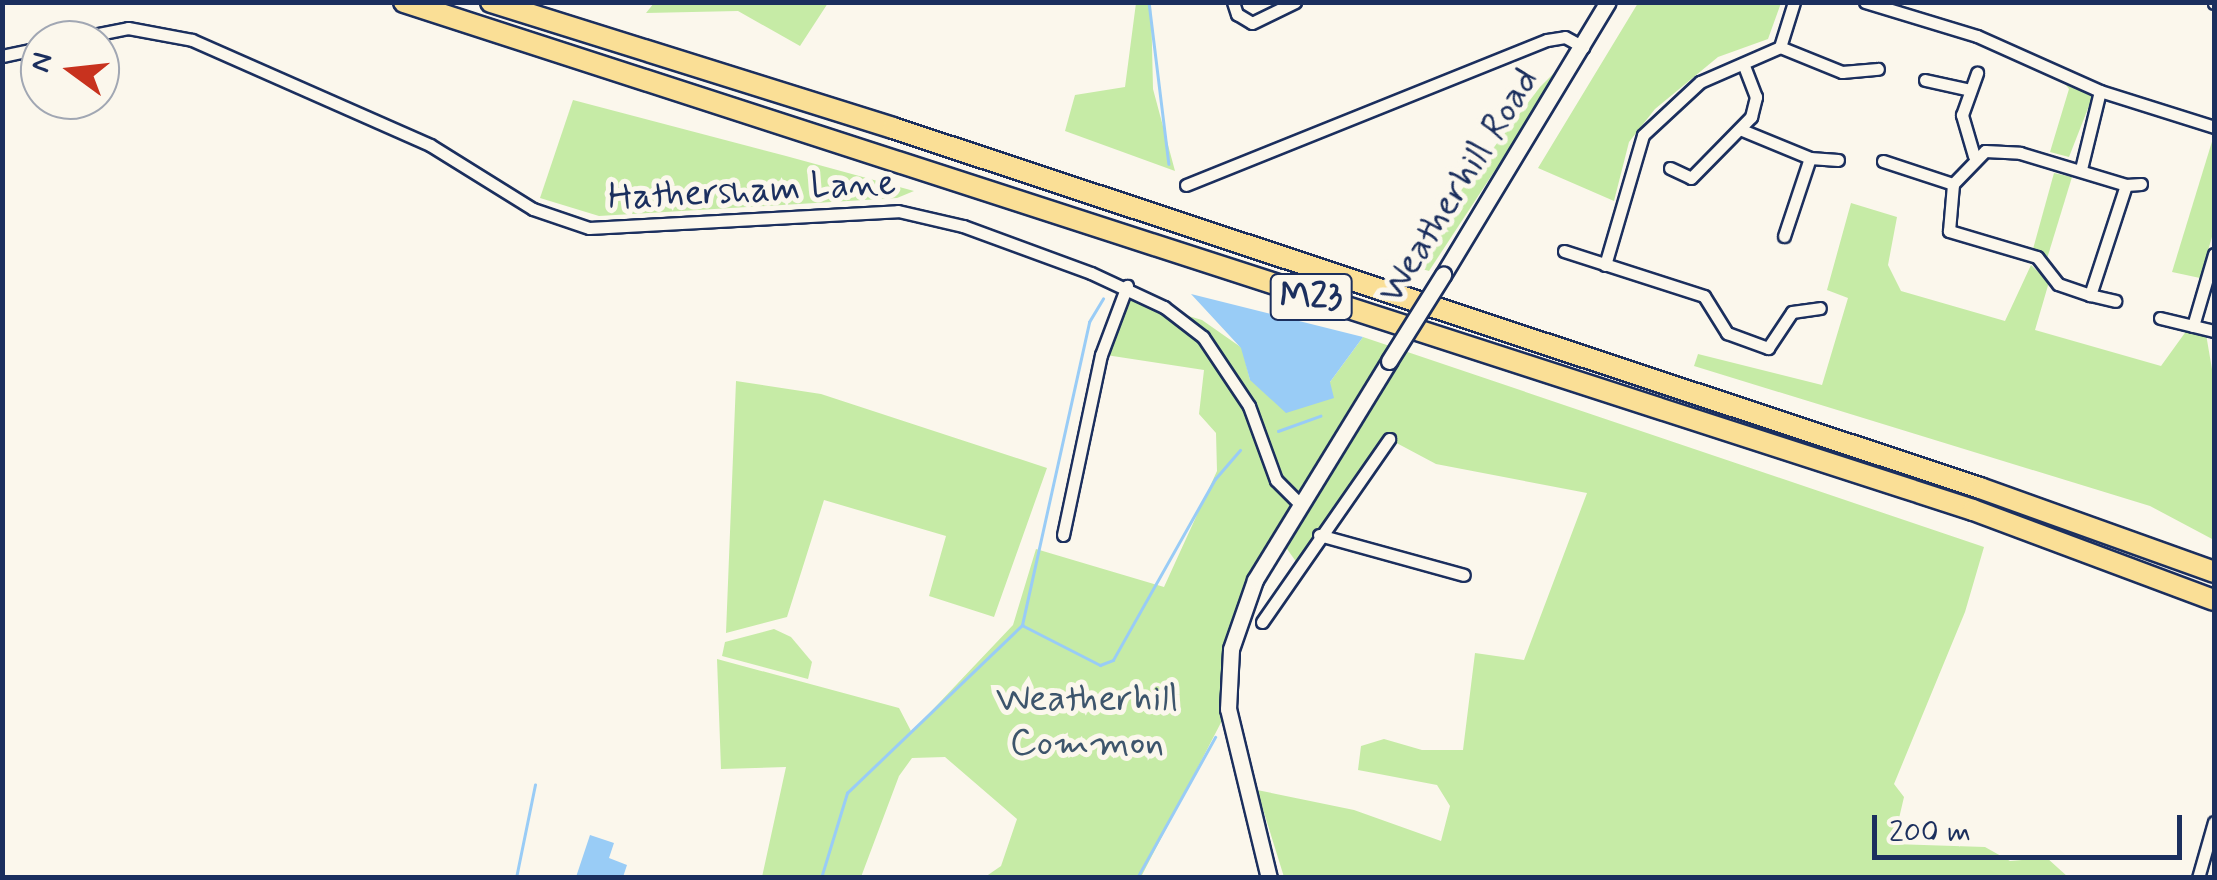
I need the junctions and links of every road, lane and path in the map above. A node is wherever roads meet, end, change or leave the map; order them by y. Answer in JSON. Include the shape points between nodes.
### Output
{"nodes":[{"id":1,"x":404,"y":2,"type":"edge"},
{"id":2,"x":490,"y":2,"type":"edge"},
{"id":3,"x":1234,"y":2,"type":"edge"},
{"id":4,"x":1296,"y":2,"type":"edge"},
{"id":5,"x":1608,"y":2,"type":"edge"},
{"id":6,"x":1794,"y":2,"type":"edge"},
{"id":7,"x":1865,"y":2,"type":"edge"},
{"id":8,"x":120,"y":30,"type":"edge"},
{"id":9,"x":1583,"y":47,"type":"junction"},
{"id":10,"x":1780,"y":47,"type":"junction"},
{"id":11,"x":1744,"y":66,"type":"junction"},
{"id":12,"x":1878,"y":68,"type":"dead end"},
{"id":13,"x":1977,"y":73,"type":"dead end"},
{"id":14,"x":1925,"y":80,"type":"dead end"},
{"id":15,"x":1970,"y":90,"type":"junction"},
{"id":16,"x":2100,"y":92,"type":"junction"},
{"id":17,"x":2214,"y":128,"type":"edge"},
{"id":18,"x":1742,"y":130,"type":"junction"},
{"id":19,"x":1974,"y":156,"type":"junction"},
{"id":20,"x":1810,"y":158,"type":"junction"},
{"id":21,"x":1838,"y":160,"type":"dead end"},
{"id":22,"x":1883,"y":161,"type":"dead end"},
{"id":23,"x":1670,"y":168,"type":"dead end"},
{"id":24,"x":2081,"y":169,"type":"junction"},
{"id":25,"x":1953,"y":184,"type":"junction"},
{"id":26,"x":2141,"y":184,"type":"dead end"},
{"id":27,"x":1186,"y":185,"type":"dead end"},
{"id":28,"x":2126,"y":185,"type":"junction"},
{"id":29,"x":1784,"y":236,"type":"dead end"},
{"id":30,"x":1564,"y":251,"type":"dead end"},
{"id":31,"x":2214,"y":254,"type":"edge"},
{"id":32,"x":1604,"y":265,"type":"junction"},
{"id":33,"x":1127,"y":286,"type":"junction"},
{"id":34,"x":2090,"y":295,"type":"junction"},
{"id":35,"x":2115,"y":301,"type":"dead end"},
{"id":36,"x":1820,"y":308,"type":"dead end"},
{"id":37,"x":2160,"y":318,"type":"dead end"},
{"id":38,"x":2194,"y":326,"type":"junction"},
{"id":39,"x":2214,"y":331,"type":"edge"},
{"id":40,"x":1389,"y":438,"type":"dead end"},
{"id":41,"x":1299,"y":503,"type":"junction"},
{"id":42,"x":1063,"y":535,"type":"dead end"},
{"id":43,"x":1319,"y":535,"type":"junction"},
{"id":44,"x":2214,"y":572,"type":"edge"},
{"id":45,"x":1464,"y":575,"type":"dead end"},
{"id":46,"x":1255,"y":580,"type":"junction"},
{"id":47,"x":1277,"y":592,"type":"junction"},
{"id":48,"x":2214,"y":600,"type":"edge"},
{"id":49,"x":1262,"y":622,"type":"dead end"},
{"id":50,"x":2214,"y":822,"type":"edge"},
{"id":51,"x":1269,"y":878,"type":"edge"},
{"id":52,"x":2198,"y":878,"type":"edge"}],
"edges":[{"from":1,"to":48,"type":"highway","number":"M23","via":[[1973,510]]},
{"from":2,"to":44,"type":"highway","number":"M23","via":[[893,128]]},
{"from":3,"to":4,"type":"street","via":[[1237,14],[1252,23]]},
{"from":5,"to":9,"type":"street","name":"Weatherhill Road"},
{"from":6,"to":10,"type":"street"},
{"from":7,"to":16,"type":"street","via":[[1976,36]]},
{"from":8,"to":33,"type":"street","name":"Hathersham Lane","via":[[192,40],[430,146],[533,209],[589,228],[898,211],[962,226]]},
{"from":9,"to":27,"type":"street","via":[[1565,37],[1548,40]]},
{"from":9,"to":41,"type":"street","name":"Weatherhill Road","bridge":true},
{"from":10,"to":11,"type":"street"},
{"from":10,"to":12,"type":"street","via":[[1842,72]]},
{"from":11,"to":18,"type":"street","via":[[1756,97]]},
{"from":11,"to":32,"type":"street","via":[[1700,82],[1643,136]]},
{"from":13,"to":15,"type":"street"},
{"from":14,"to":15,"type":"street"},
{"from":15,"to":19,"type":"street","via":[[1962,115]]},
{"from":16,"to":17,"type":"street"},
{"from":16,"to":24,"type":"street"},
{"from":18,"to":20,"type":"street"},
{"from":18,"to":23,"type":"street","via":[[1691,178]]},
{"from":19,"to":24,"type":"street","via":[[2000,148]]},
{"from":19,"to":25,"type":"street"},
{"from":20,"to":21,"type":"street"},
{"from":20,"to":29,"type":"street"},
{"from":22,"to":25,"type":"street","via":[[1909,163]]},
{"from":24,"to":28,"type":"street"},
{"from":25,"to":34,"type":"street","via":[[1950,231],[2037,256],[2058,284]]},
{"from":26,"to":28,"type":"street"},
{"from":28,"to":34,"type":"street"},
{"from":30,"to":32,"type":"street"},
{"from":31,"to":38,"type":"street"},
{"from":32,"to":36,"type":"street","via":[[1704,296],[1728,333],[1768,348],[1792,312]]},
{"from":33,"to":41,"type":"street","name":"Hathersham Lane","via":[[1203,337],[1228,369],[1276,480]]},
{"from":33,"to":42,"type":"street","via":[[1101,355]]},
{"from":34,"to":35,"type":"street"},
{"from":37,"to":38,"type":"street"},
{"from":38,"to":39,"type":"street"},
{"from":40,"to":43,"type":"street"},
{"from":41,"to":46,"type":"street","name":"Weatherhill Road"},
{"from":43,"to":45,"type":"street"},
{"from":43,"to":47,"type":"street"},
{"from":46,"to":47,"type":"street"},
{"from":46,"to":51,"type":"street","name":"Weatherhill Road","via":[[1232,648],[1228,709]]},
{"from":47,"to":49,"type":"street"},
{"from":50,"to":52,"type":"street"}]}
